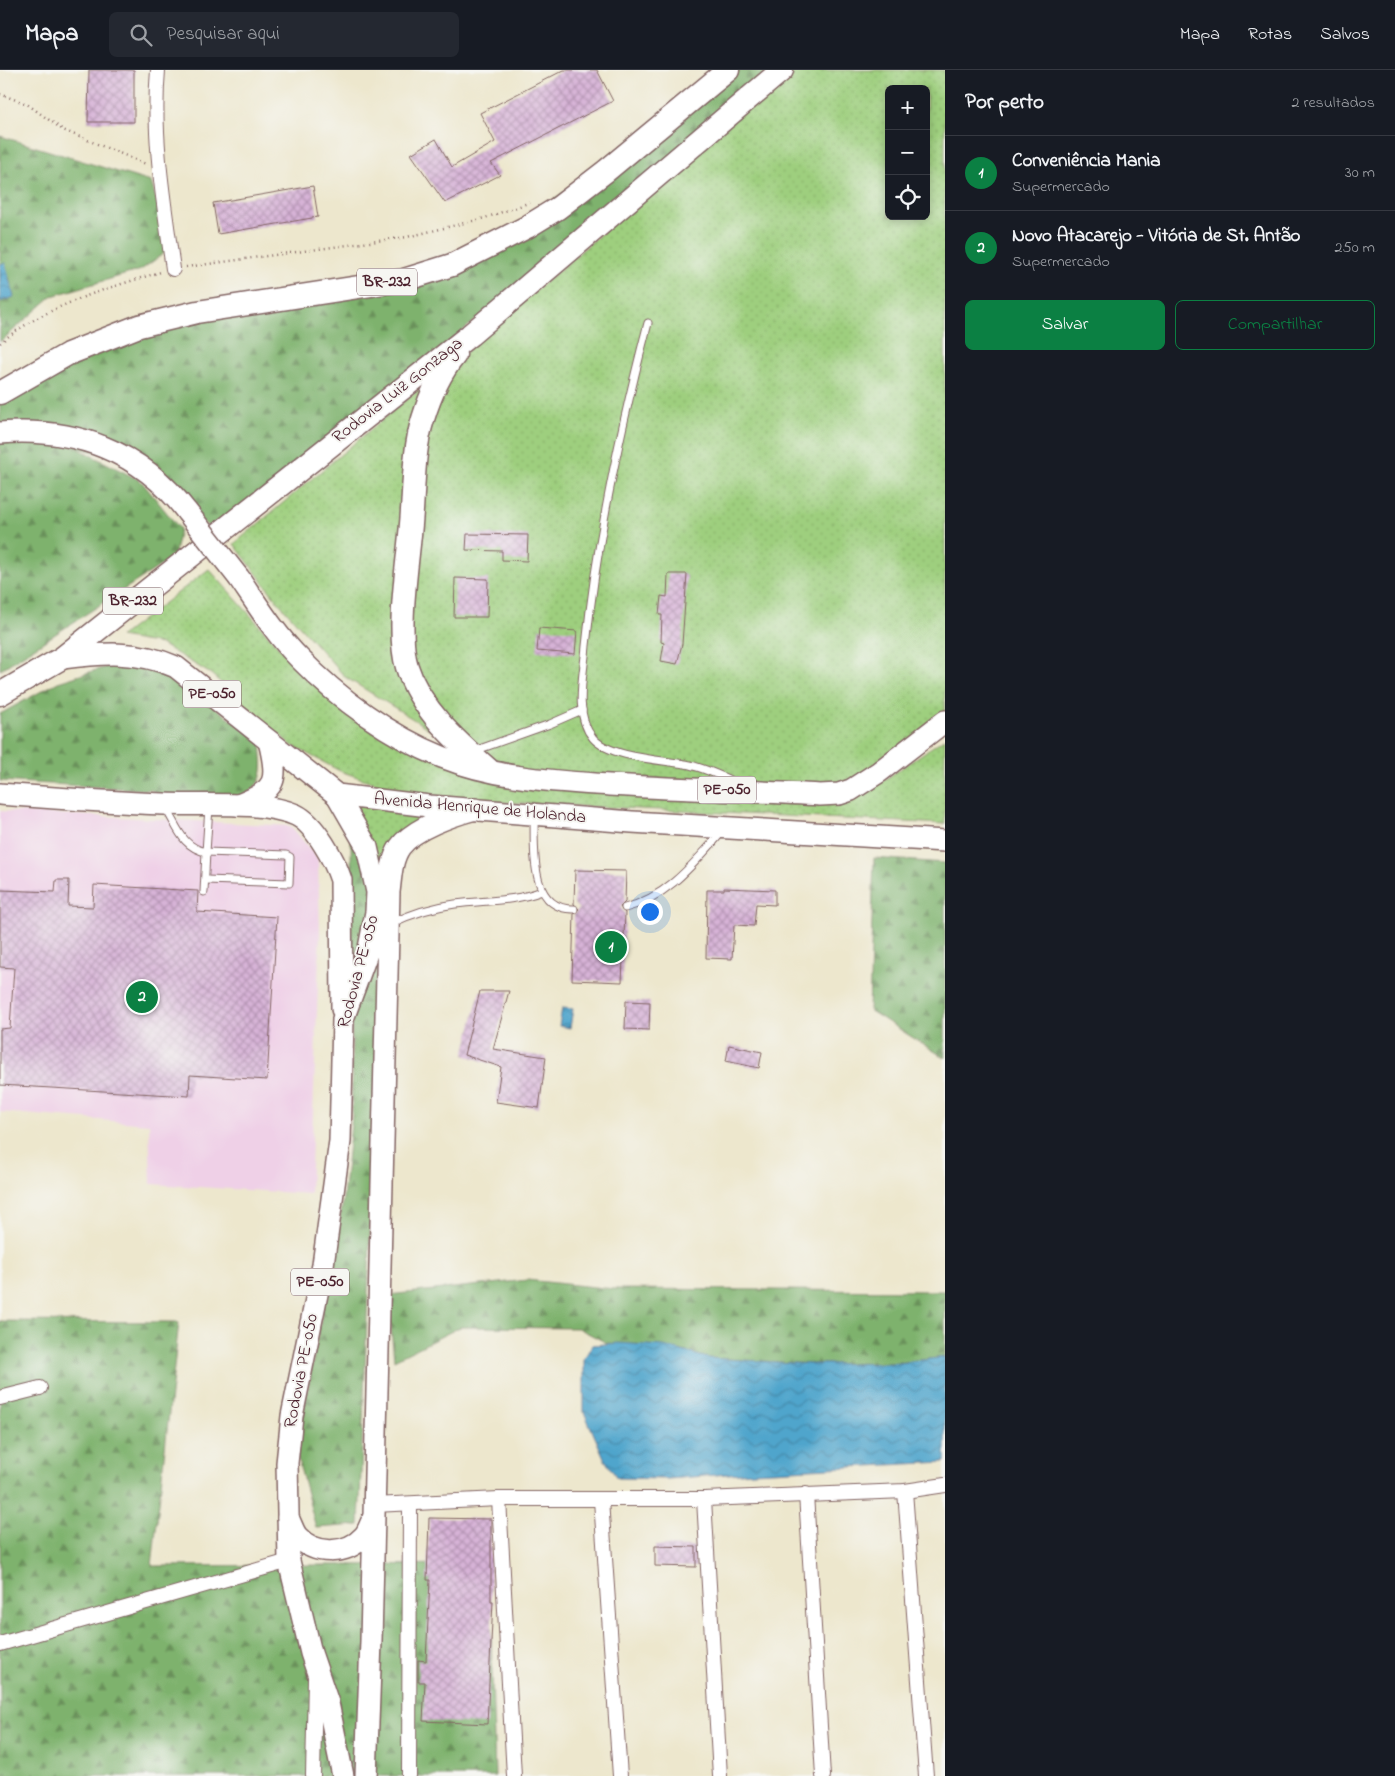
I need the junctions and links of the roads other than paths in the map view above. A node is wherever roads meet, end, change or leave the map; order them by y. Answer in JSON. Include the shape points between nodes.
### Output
{"nodes":[{"id":1,"x":158,"y":70,"type":"edge"},
{"id":2,"x":728,"y":70,"type":"edge"},
{"id":3,"x":782,"y":70,"type":"edge"},
{"id":4,"x":174,"y":269,"type":"road end"},
{"id":5,"x":648,"y":323,"type":"dead end"},
{"id":6,"x":470,"y":335,"type":"junction"},
{"id":7,"x":0,"y":393,"type":"edge"},
{"id":8,"x":0,"y":433,"type":"edge"},
{"id":9,"x":62,"y":658,"type":"junction"},
{"id":10,"x":0,"y":694,"type":"edge"},
{"id":11,"x":582,"y":710,"type":"junction"},
{"id":12,"x":945,"y":721,"type":"edge"},
{"id":13,"x":269,"y":741,"type":"junction"},
{"id":14,"x":469,"y":752,"type":"junction"},
{"id":15,"x":488,"y":769,"type":"junction"},
{"id":16,"x":755,"y":791,"type":"junction"},
{"id":17,"x":0,"y":794,"type":"edge"},
{"id":18,"x":337,"y":795,"type":"junction"},
{"id":19,"x":163,"y":804,"type":"junction"},
{"id":20,"x":210,"y":805,"type":"junction"},
{"id":21,"x":238,"y":805,"type":"junction"},
{"id":22,"x":475,"y":809,"type":"junction"},
{"id":23,"x":534,"y":814,"type":"junction"},
{"id":24,"x":726,"y":828,"type":"junction"},
{"id":25,"x":945,"y":841,"type":"edge"},
{"id":26,"x":206,"y":852,"type":"junction"},
{"id":27,"x":206,"y":880,"type":"junction"},
{"id":28,"x":542,"y":891,"type":"junction"},
{"id":29,"x":204,"y":892,"type":"dead end"},
{"id":30,"x":625,"y":908,"type":"dead end"},
{"id":31,"x":574,"y":909,"type":"dead end"},
{"id":32,"x":388,"y":924,"type":"junction"},
{"id":33,"x":343,"y":1020,"type":"junction"},
{"id":34,"x":40,"y":1388,"type":"dead end"},
{"id":35,"x":0,"y":1398,"type":"edge"},
{"id":36,"x":945,"y":1485,"type":"edge"},
{"id":37,"x":905,"y":1491,"type":"junction"},
{"id":38,"x":806,"y":1494,"type":"junction"},
{"id":39,"x":499,"y":1499,"type":"junction"},
{"id":40,"x":601,"y":1500,"type":"junction"},
{"id":41,"x":704,"y":1500,"type":"junction"},
{"id":42,"x":410,"y":1504,"type":"junction"},
{"id":43,"x":374,"y":1512,"type":"junction"},
{"id":44,"x":288,"y":1518,"type":"junction"},
{"id":45,"x":289,"y":1561,"type":"junction"},
{"id":46,"x":0,"y":1644,"type":"edge"},
{"id":47,"x":316,"y":1666,"type":"junction"},
{"id":48,"x":312,"y":1774,"type":"edge"},
{"id":49,"x":343,"y":1776,"type":"edge"},
{"id":50,"x":366,"y":1776,"type":"edge"},
{"id":51,"x":409,"y":1776,"type":"edge"},
{"id":52,"x":514,"y":1776,"type":"edge"},
{"id":53,"x":620,"y":1776,"type":"edge"},
{"id":54,"x":720,"y":1776,"type":"edge"},
{"id":55,"x":823,"y":1776,"type":"edge"},
{"id":56,"x":926,"y":1776,"type":"edge"}],
"edges":[{"from":1,"to":4,"type":"street","via":[[156,104],[161,171]]},
{"from":2,"to":7,"type":"highway","number":"BR-232","via":[[558,208],[528,227],[452,265],[404,280],[197,312],[139,326],[68,354]]},
{"from":3,"to":6,"type":"highway","name":"Rodovia Luiz Gonzaga","number":"BR-232"},
{"from":5,"to":11,"type":"lane","via":[[620,432],[598,542]]},
{"from":6,"to":9,"type":"highway","name":"Rodovia Luiz Gonzaga","number":"BR-232"},
{"from":6,"to":14,"type":"highway","via":[[436,383],[422,420],[402,648],[410,676],[426,705]]},
{"from":8,"to":15,"type":"main road","name":"Avenida Henrique de Holanda","number":"PE-050","bridge":true,"via":[[56,434],[92,442],[129,458],[162,484],[187,512],[299,658],[352,705],[426,750]]},
{"from":9,"to":10,"type":"highway","name":"Rodovia Luiz Gonzaga","number":"BR-232"},
{"from":9,"to":13,"type":"main road","number":"PE-050","via":[[129,653],[156,658],[192,678]]},
{"from":11,"to":14,"type":"lane"},
{"from":11,"to":16,"type":"lane","via":[[586,729],[604,745],[637,757],[711,771]]},
{"from":12,"to":16,"type":"main road","name":"Avenida Henrique de Holanda","number":"PE-050","via":[[851,790],[820,795]]},
{"from":13,"to":18,"type":"main road","number":"PE-050"},
{"from":13,"to":21,"type":"main road","via":[[275,764],[274,779],[260,796]]},
{"from":14,"to":15,"type":"highway"},
{"from":15,"to":16,"type":"main road","name":"Avenida Henrique de Holanda","number":"PE-050","via":[[562,782]]},
{"from":17,"to":19,"type":"main road"},
{"from":18,"to":22,"type":"main road","name":"Avenida Henrique de Holanda","number":"PE-050"},
{"from":18,"to":33,"type":"main road","name":"Rodovia PE-050","number":"PE-050","via":[[367,847],[377,892],[369,948]]},
{"from":19,"to":20,"type":"main road"},
{"from":19,"to":26,"type":"lane","via":[[184,840],[193,849]]},
{"from":20,"to":21,"type":"main road"},
{"from":20,"to":26,"type":"lane"},
{"from":21,"to":33,"type":"main road","via":[[298,816],[334,860],[341,880],[343,904]]},
{"from":22,"to":23,"type":"main road","name":"Avenida Henrique de Holanda","number":"PE-050"},
{"from":22,"to":32,"type":"main road","name":"Rodovia PE-050","number":"PE-050","via":[[434,824],[400,847],[392,868]]},
{"from":23,"to":24,"type":"main road","name":"Avenida Henrique de Holanda","number":"PE-050"},
{"from":23,"to":28,"type":"lane","via":[[536,864]]},
{"from":24,"to":25,"type":"main road","name":"Avenida Henrique de Holanda","number":"PE-050"},
{"from":24,"to":30,"type":"lane","via":[[672,884],[652,898]]},
{"from":26,"to":27,"type":"lane"},
{"from":26,"to":27,"type":"lane","via":[[290,857],[289,883],[286,885]]},
{"from":27,"to":29,"type":"lane"},
{"from":28,"to":31,"type":"lane","via":[[558,905]]},
{"from":28,"to":32,"type":"lane","via":[[519,899],[440,906],[414,912]]},
{"from":32,"to":43,"type":"main road","name":"Rodovia PE-050","number":"PE-050"},
{"from":33,"to":44,"type":"main road","name":"Rodovia PE-050","number":"PE-050","via":[[340,1141],[324,1265],[292,1416],[287,1463]]},
{"from":34,"to":35,"type":"street"},
{"from":36,"to":37,"type":"street"},
{"from":37,"to":38,"type":"street"},
{"from":37,"to":56,"type":"street"},
{"from":38,"to":41,"type":"street"},
{"from":38,"to":55,"type":"street"},
{"from":39,"to":40,"type":"street"},
{"from":39,"to":42,"type":"street"},
{"from":39,"to":52,"type":"street"},
{"from":40,"to":41,"type":"street"},
{"from":40,"to":53,"type":"street"},
{"from":41,"to":54,"type":"street"},
{"from":42,"to":43,"type":"street"},
{"from":42,"to":51,"type":"street"},
{"from":43,"to":44,"type":"main road","via":[[364,1536],[349,1548],[330,1552],[311,1547],[296,1535]]},
{"from":43,"to":50,"type":"main road","name":"Rodovia PE-050","number":"PE-050"},
{"from":44,"to":45,"type":"main road","name":"Rodovia PE-050","number":"PE-050"},
{"from":45,"to":46,"type":"street"},
{"from":45,"to":47,"type":"main road","name":"Rodovia PE-050","number":"PE-050"},
{"from":47,"to":48,"type":"street"},
{"from":47,"to":49,"type":"main road","name":"Rodovia PE-050","number":"PE-050","via":[[328,1703]]}]}
